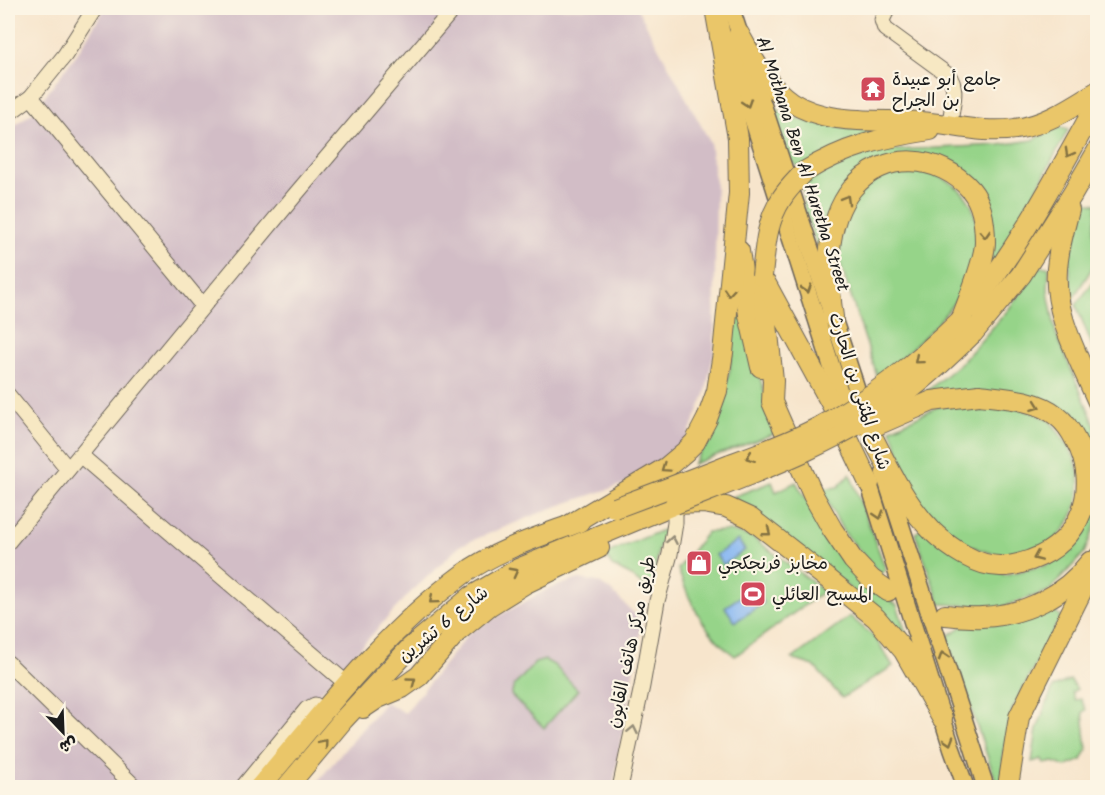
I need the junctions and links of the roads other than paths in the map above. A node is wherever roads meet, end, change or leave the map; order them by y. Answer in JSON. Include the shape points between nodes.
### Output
{"nodes":[{"id":1,"x":95,"y":8,"type":"edge"},
{"id":2,"x":454,"y":8,"type":"edge"},
{"id":3,"x":716,"y":8,"type":"edge"},
{"id":4,"x":731,"y":8,"type":"edge"},
{"id":5,"x":888,"y":8,"type":"edge"},
{"id":6,"x":739,"y":33,"type":"junction"},
{"id":7,"x":1098,"y":91,"type":"edge"},
{"id":8,"x":31,"y":97,"type":"junction"},
{"id":9,"x":1098,"y":102,"type":"edge"},
{"id":10,"x":8,"y":114,"type":"edge"},
{"id":11,"x":950,"y":127,"type":"junction"},
{"id":12,"x":1098,"y":150,"type":"edge"},
{"id":13,"x":1072,"y":195,"type":"junction"},
{"id":14,"x":736,"y":234,"type":"junction"},
{"id":15,"x":762,"y":276,"type":"junction"},
{"id":16,"x":203,"y":306,"type":"junction"},
{"id":17,"x":833,"y":317,"type":"junction"},
{"id":18,"x":967,"y":327,"type":"junction"},
{"id":19,"x":8,"y":395,"type":"edge"},
{"id":20,"x":772,"y":402,"type":"junction"},
{"id":21,"x":1098,"y":402,"type":"edge"},
{"id":22,"x":874,"y":440,"type":"junction"},
{"id":23,"x":80,"y":455,"type":"junction"},
{"id":24,"x":68,"y":469,"type":"junction"},
{"id":25,"x":758,"y":470,"type":"junction"},
{"id":26,"x":869,"y":483,"type":"junction"},
{"id":27,"x":669,"y":506,"type":"junction"},
{"id":28,"x":568,"y":526,"type":"junction"},
{"id":29,"x":8,"y":542,"type":"edge"},
{"id":30,"x":1098,"y":552,"type":"edge"},
{"id":31,"x":1098,"y":558,"type":"edge"},
{"id":32,"x":888,"y":591,"type":"dead end"},
{"id":33,"x":945,"y":615,"type":"dead end"},
{"id":34,"x":8,"y":663,"type":"edge"},
{"id":35,"x":346,"y":682,"type":"junction"},
{"id":36,"x":324,"y":711,"type":"junction"},
{"id":37,"x":942,"y":718,"type":"junction"},
{"id":38,"x":136,"y":788,"type":"edge"},
{"id":39,"x":242,"y":788,"type":"edge"},
{"id":40,"x":260,"y":788,"type":"edge"},
{"id":41,"x":286,"y":788,"type":"edge"},
{"id":42,"x":620,"y":788,"type":"edge"},
{"id":43,"x":966,"y":788,"type":"edge"},
{"id":44,"x":986,"y":788,"type":"edge"},
{"id":45,"x":1010,"y":788,"type":"edge"}],
"edges":[{"from":1,"to":8,"type":"street","via":[[65,55]]},
{"from":2,"to":16,"type":"street"},
{"from":3,"to":14,"type":"highway","via":[[738,138]]},
{"from":3,"to":26,"type":"main road","name":"شارع المثنى بن الحارث","one_way":true},
{"from":4,"to":6,"type":"main road","name":"Al Mothana Ben Al Haretha Street"},
{"from":5,"to":11,"type":"street","via":[[882,20],[885,29],[948,75],[953,83]]},
{"from":6,"to":11,"type":"highway","via":[[768,82],[807,110],[836,117]]},
{"from":6,"to":17,"type":"main road","name":"Al Mothana Ben Al Haretha Street"},
{"from":7,"to":11,"type":"highway","via":[[1062,113],[1017,129]]},
{"from":8,"to":10,"type":"street"},
{"from":8,"to":16,"type":"street"},
{"from":9,"to":18,"type":"highway","one_way":true},
{"from":11,"to":15,"type":"highway","bridge":true,"via":[[848,148],[804,172],[782,197],[772,216]]},
{"from":12,"to":13,"type":"highway"},
{"from":13,"to":18,"type":"highway","via":[[1021,274]]},
{"from":13,"to":21,"type":"highway","via":[[1057,262],[1057,295],[1064,323]]},
{"from":14,"to":20,"type":"highway","via":[[749,315]]},
{"from":14,"to":28,"type":"highway","one_way":true,"via":[[717,391],[695,442],[667,467]]},
{"from":15,"to":20,"type":"highway","via":[[774,381]]},
{"from":15,"to":26,"type":"highway"},
{"from":16,"to":23,"type":"street"},
{"from":17,"to":18,"type":"highway","one_way":true,"via":[[828,282],[839,211],[852,189],[873,170],[923,161],[951,171],[972,191],[985,226],[985,245]]},
{"from":17,"to":22,"type":"main road","name":"Al Mothana Ben Al Haretha Street"},
{"from":18,"to":25,"type":"highway","bridge":true,"via":[[941,364],[876,413]]},
{"from":18,"to":28,"type":"highway","name":"شارع 6 تشرين","one_way":true,"bridge":true,"via":[[868,398],[818,428]]},
{"from":19,"to":24,"type":"street"},
{"from":20,"to":32,"type":"highway","via":[[832,529],[853,560]]},
{"from":25,"to":22,"type":"highway","one_way":true,"bridge":true,"via":[[823,451],[932,401],[979,395],[1018,400],[1058,416],[1080,448],[1086,467],[1084,508],[1074,529],[1057,547],[1041,556],[1001,567],[983,563],[964,555],[934,533],[905,498]]},
{"from":44,"to":22,"type":"main road","name":"Al Mothana Ben Al Haretha Street","one_way":true},
{"from":23,"to":24,"type":"street"},
{"from":23,"to":35,"type":"street"},
{"from":24,"to":29,"type":"street"},
{"from":25,"to":27,"type":"highway","bridge":true},
{"from":26,"to":37,"type":"main road","name":"شارع المثنى بن الحارث","one_way":true},
{"from":27,"to":37,"type":"highway","one_way":true,"via":[[703,502],[750,518],[876,618],[904,651]]},
{"from":41,"to":27,"type":"highway","one_way":true,"via":[[343,720],[419,676],[456,633],[489,606],[647,522]]},
{"from":42,"to":27,"type":"street","name":"طريق مركز هاتف القابون","one_way":true,"via":[[670,554],[675,523]]},
{"from":28,"to":35,"type":"highway","name":"شارع 6 تشرين","one_way":true,"via":[[509,549],[463,574],[395,632]]},
{"from":30,"to":33,"type":"highway","via":[[1084,570],[1047,601],[1019,611],[982,617]]},
{"from":31,"to":45,"type":"highway","via":[[1019,717]]},
{"from":34,"to":38,"type":"street"},
{"from":35,"to":36,"type":"highway","name":"شارع 6 تشرين"},
{"from":36,"to":39,"type":"street","via":[[315,705],[308,709]]},
{"from":36,"to":40,"type":"highway","name":"شارع 6 تشرين"},
{"from":37,"to":43,"type":"main road","name":"شارع المثنى بن الحارث","one_way":true}]}
